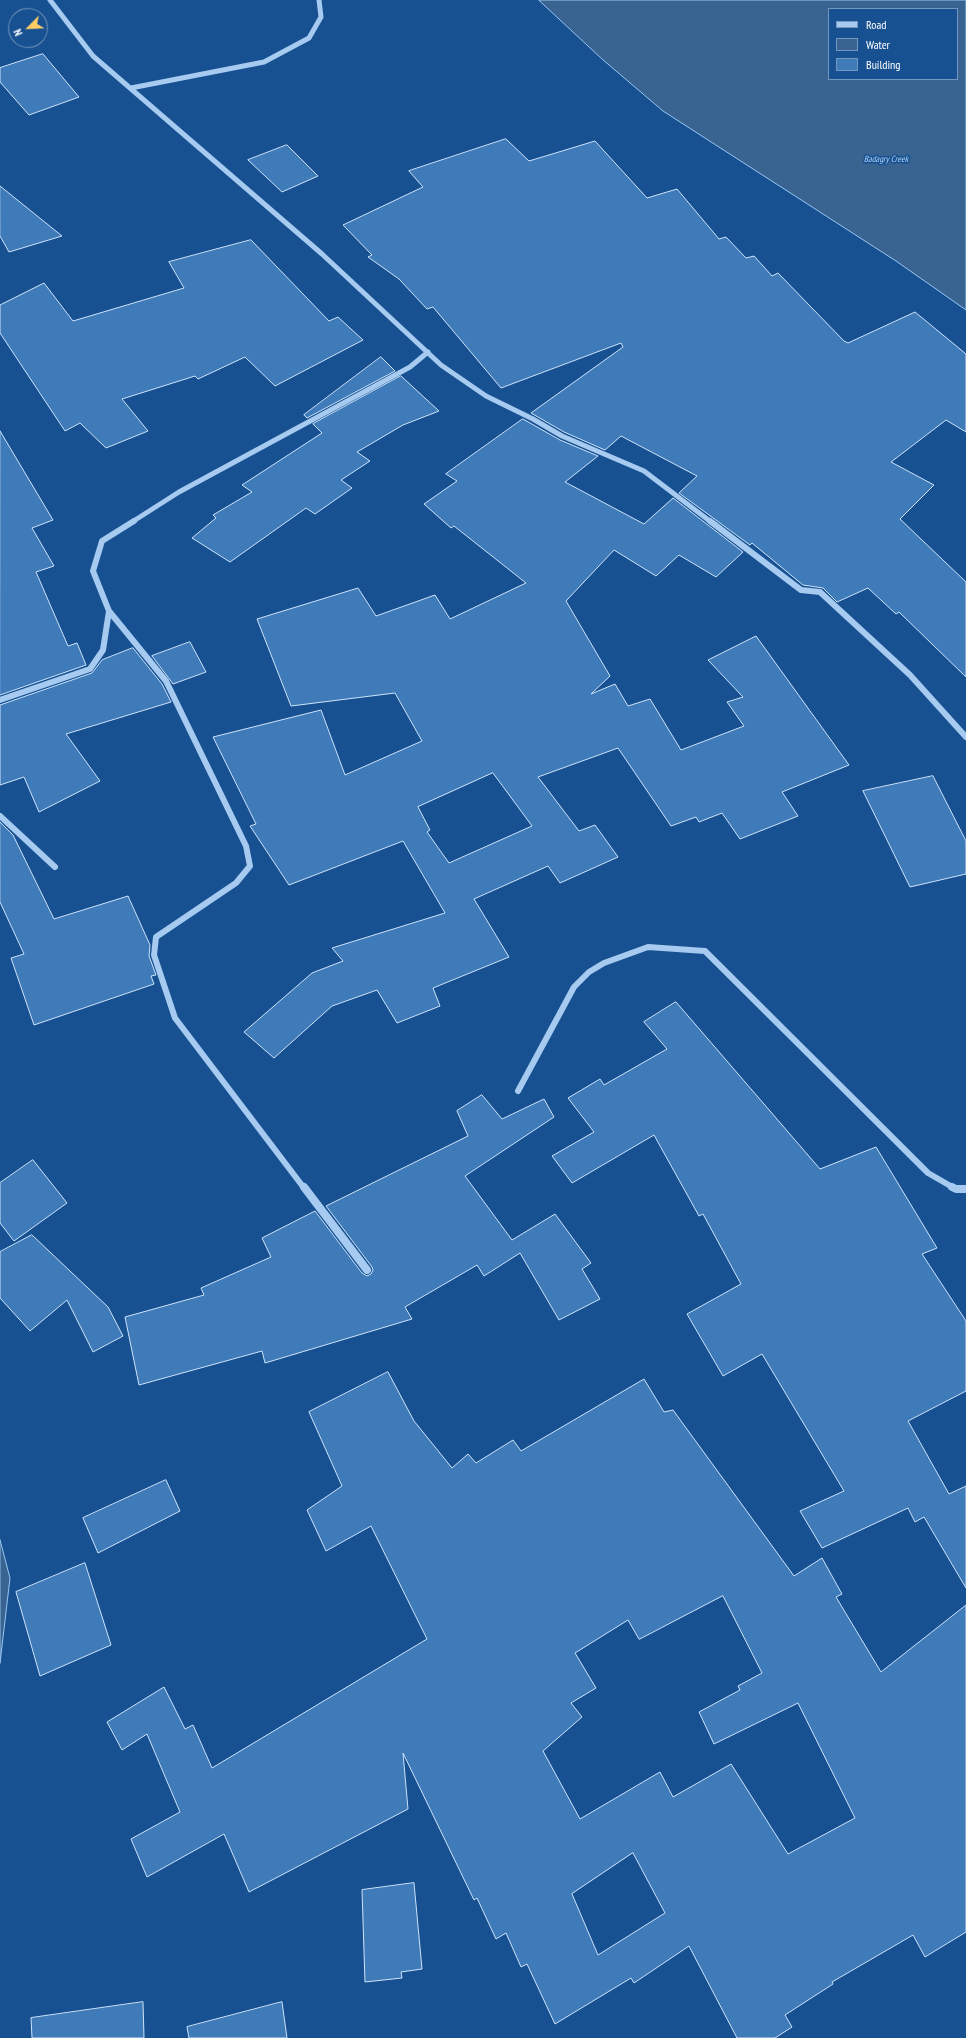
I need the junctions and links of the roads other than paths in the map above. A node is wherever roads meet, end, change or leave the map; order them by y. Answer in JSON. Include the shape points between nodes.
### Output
{"nodes":[{"id":1,"x":50,"y":0,"type":"edge"},
{"id":2,"x":319,"y":0,"type":"edge"},
{"id":3,"x":131,"y":88,"type":"junction"},
{"id":4,"x":428,"y":352,"type":"junction"},
{"id":5,"x":109,"y":611,"type":"junction"},
{"id":6,"x":0,"y":700,"type":"edge"},
{"id":7,"x":966,"y":737,"type":"edge"},
{"id":8,"x":0,"y":816,"type":"edge"},
{"id":9,"x":55,"y":867,"type":"dead end"},
{"id":10,"x":518,"y":1092,"type":"dead end"},
{"id":11,"x":966,"y":1189,"type":"edge"},
{"id":12,"x":368,"y":1270,"type":"dead end"}],
"edges":[{"from":1,"to":3,"type":"street","via":[[93,56]]},
{"from":2,"to":3,"type":"street","via":[[321,17],[309,38],[264,62]]},
{"from":3,"to":4,"type":"street","via":[[322,254]]},
{"from":4,"to":5,"type":"street","via":[[410,367],[179,492],[102,541],[93,571]]},
{"from":4,"to":7,"type":"street","via":[[441,365],[486,396],[562,436],[644,471],[801,590],[820,592],[910,675]]},
{"from":5,"to":6,"type":"street","via":[[103,650],[90,669]]},
{"from":5,"to":12,"type":"street","via":[[166,680],[246,846],[250,866],[236,883],[156,937],[154,955],[175,1018]]},
{"from":8,"to":9,"type":"street"},
{"from":10,"to":11,"type":"street","via":[[574,987],[588,972],[604,963],[648,947],[705,952],[928,1173],[956,1189]]}]}
